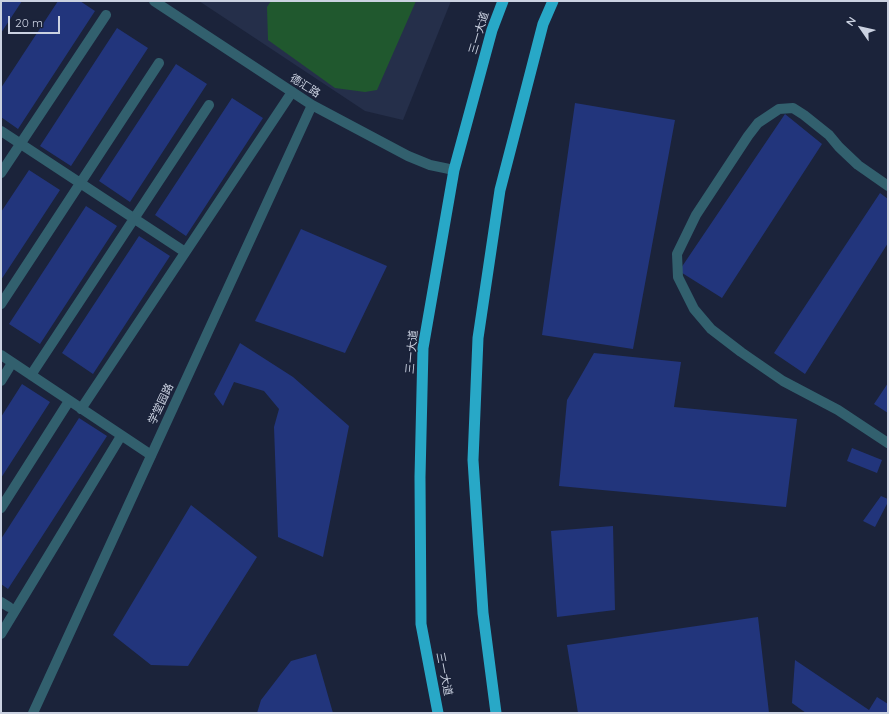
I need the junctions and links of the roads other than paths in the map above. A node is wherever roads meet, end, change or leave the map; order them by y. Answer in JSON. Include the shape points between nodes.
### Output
{"nodes":[{"id":1,"x":154,"y":1,"type":"edge"},
{"id":2,"x":503,"y":1,"type":"edge"},
{"id":3,"x":553,"y":1,"type":"edge"},
{"id":4,"x":106,"y":15,"type":"dead end"},
{"id":5,"x":159,"y":63,"type":"dead end"},
{"id":6,"x":292,"y":92,"type":"junction"},
{"id":7,"x":209,"y":105,"type":"dead end"},
{"id":8,"x":312,"y":105,"type":"junction"},
{"id":9,"x":1,"y":131,"type":"edge"},
{"id":10,"x":20,"y":144,"type":"junction"},
{"id":11,"x":454,"y":170,"type":"junction"},
{"id":12,"x":1,"y":173,"type":"edge"},
{"id":13,"x":80,"y":183,"type":"junction"},
{"id":14,"x":888,"y":186,"type":"edge"},
{"id":15,"x":134,"y":219,"type":"junction"},
{"id":16,"x":185,"y":252,"type":"junction"},
{"id":17,"x":1,"y":304,"type":"edge"},
{"id":18,"x":1,"y":355,"type":"edge"},
{"id":19,"x":12,"y":363,"type":"junction"},
{"id":20,"x":31,"y":375,"type":"junction"},
{"id":21,"x":1,"y":381,"type":"edge"},
{"id":22,"x":69,"y":401,"type":"junction"},
{"id":23,"x":81,"y":409,"type":"junction"},
{"id":24,"x":121,"y":436,"type":"junction"},
{"id":25,"x":888,"y":444,"type":"edge"},
{"id":26,"x":151,"y":455,"type":"junction"},
{"id":27,"x":1,"y":508,"type":"edge"},
{"id":28,"x":1,"y":634,"type":"edge"},
{"id":29,"x":33,"y":713,"type":"edge"},
{"id":30,"x":438,"y":713,"type":"edge"},
{"id":31,"x":496,"y":713,"type":"edge"}],
"edges":[{"from":1,"to":6,"type":"street","name":"德汇路"},
{"from":2,"to":11,"type":"highway","name":"三一大道","via":[[492,30]]},
{"from":3,"to":31,"type":"highway","via":[[543,24],[500,190],[478,338],[472,460],[483,613]]},
{"from":4,"to":10,"type":"street"},
{"from":5,"to":13,"type":"street"},
{"from":6,"to":8,"type":"street","name":"德汇路"},
{"from":6,"to":16,"type":"street"},
{"from":7,"to":15,"type":"street"},
{"from":8,"to":11,"type":"street","name":"德汇路","via":[[408,156],[430,165]]},
{"from":8,"to":26,"type":"street","name":"学堂园路"},
{"from":9,"to":10,"type":"street"},
{"from":10,"to":12,"type":"street"},
{"from":10,"to":13,"type":"street"},
{"from":11,"to":30,"type":"highway","name":"三一大道","via":[[423,348],[420,477],[421,624]]},
{"from":13,"to":15,"type":"street"},
{"from":13,"to":17,"type":"street"},
{"from":14,"to":25,"type":"street","via":[[858,165],[829,135],[804,115],[793,108],[779,109],[758,123],[748,136],[696,215],[677,254],[678,278],[694,309],[712,329],[740,352],[783,381],[838,410]]},
{"from":15,"to":16,"type":"street"},
{"from":15,"to":20,"type":"street"},
{"from":16,"to":23,"type":"street"},
{"from":18,"to":19,"type":"street"},
{"from":19,"to":20,"type":"street"},
{"from":19,"to":21,"type":"street"},
{"from":20,"to":22,"type":"street"},
{"from":22,"to":23,"type":"street"},
{"from":22,"to":27,"type":"street"},
{"from":23,"to":24,"type":"street"},
{"from":24,"to":26,"type":"street"},
{"from":24,"to":28,"type":"street"},
{"from":26,"to":29,"type":"street","name":"学堂园路"}]}
